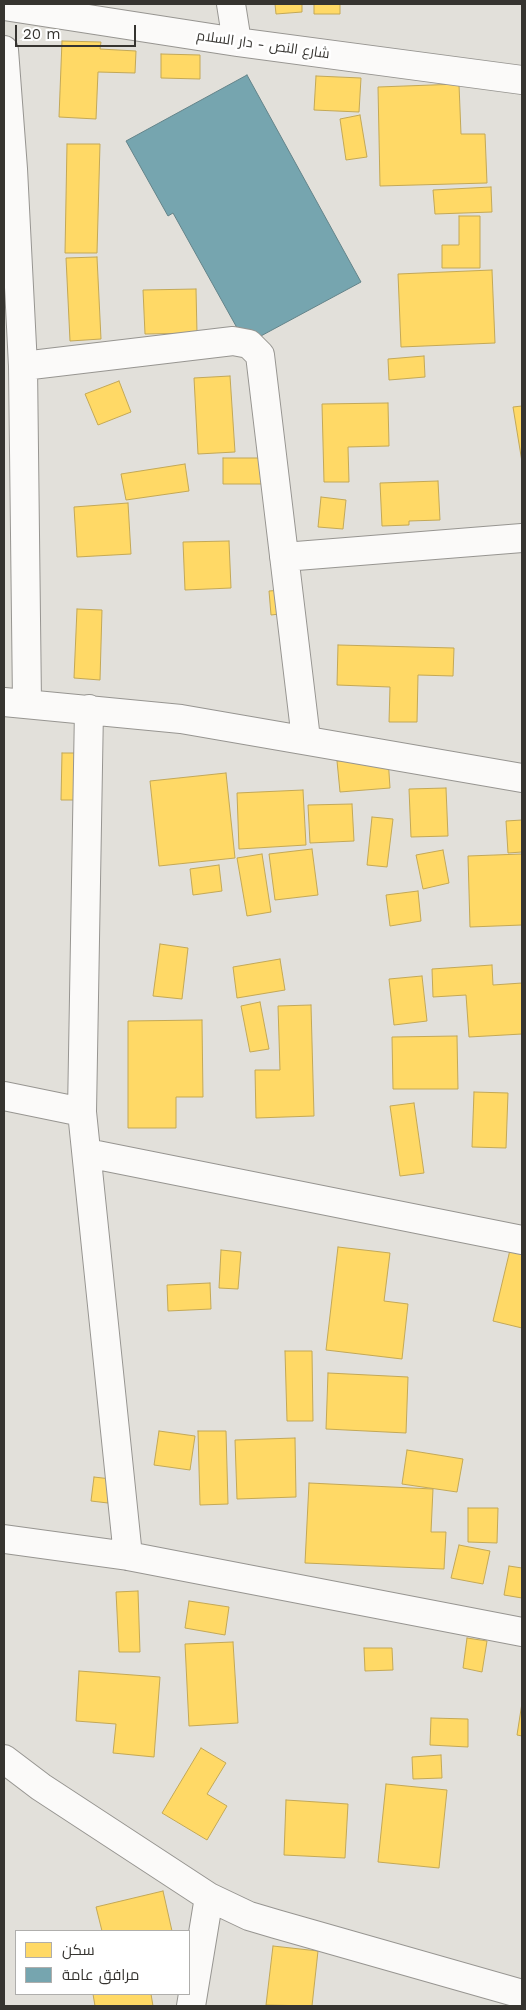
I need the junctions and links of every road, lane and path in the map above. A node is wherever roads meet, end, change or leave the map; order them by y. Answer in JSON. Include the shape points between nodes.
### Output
{"nodes":[{"id":1,"x":231,"y":4,"type":"edge"},
{"id":2,"x":4,"y":6,"type":"edge"},
{"id":3,"x":237,"y":42,"type":"junction"},
{"id":4,"x":4,"y":50,"type":"edge"},
{"id":5,"x":522,"y":80,"type":"edge"},
{"id":6,"x":12,"y":276,"type":"edge"},
{"id":7,"x":23,"y":366,"type":"junction"},
{"id":8,"x":522,"y":538,"type":"edge"},
{"id":9,"x":284,"y":556,"type":"junction"},
{"id":10,"x":15,"y":702,"type":"edge"},
{"id":11,"x":89,"y":709,"type":"junction"},
{"id":12,"x":306,"y":739,"type":"junction"},
{"id":13,"x":522,"y":778,"type":"edge"},
{"id":14,"x":4,"y":1096,"type":"edge"},
{"id":15,"x":82,"y":1112,"type":"junction"},
{"id":16,"x":87,"y":1153,"type":"junction"},
{"id":17,"x":522,"y":1240,"type":"edge"},
{"id":18,"x":4,"y":1539,"type":"edge"},
{"id":19,"x":128,"y":1556,"type":"junction"},
{"id":20,"x":522,"y":1632,"type":"edge"},
{"id":21,"x":4,"y":1759,"type":"edge"},
{"id":22,"x":209,"y":1898,"type":"junction"},
{"id":23,"x":522,"y":1994,"type":"edge"},
{"id":24,"x":191,"y":2006,"type":"edge"}],
"edges":[{"from":1,"to":3,"type":"street"},
{"from":2,"to":3,"type":"street","name":"شارع النص - دار السلام"},
{"from":3,"to":5,"type":"street","name":"شارع النص - دار السلام"},
{"from":4,"to":6,"type":"street"},
{"from":6,"to":7,"type":"street"},
{"from":7,"to":9,"type":"street","via":[[234,341],[249,344],[260,355]]},
{"from":7,"to":10,"type":"street"},
{"from":8,"to":9,"type":"street"},
{"from":9,"to":12,"type":"street"},
{"from":10,"to":11,"type":"street"},
{"from":11,"to":12,"type":"street","via":[[181,719]]},
{"from":11,"to":15,"type":"street"},
{"from":12,"to":13,"type":"street"},
{"from":14,"to":15,"type":"street"},
{"from":15,"to":16,"type":"street"},
{"from":16,"to":17,"type":"street"},
{"from":16,"to":19,"type":"street"},
{"from":18,"to":19,"type":"street"},
{"from":19,"to":20,"type":"street"},
{"from":21,"to":22,"type":"street"},
{"from":22,"to":23,"type":"street","via":[[249,1916]]},
{"from":22,"to":24,"type":"street"}]}
